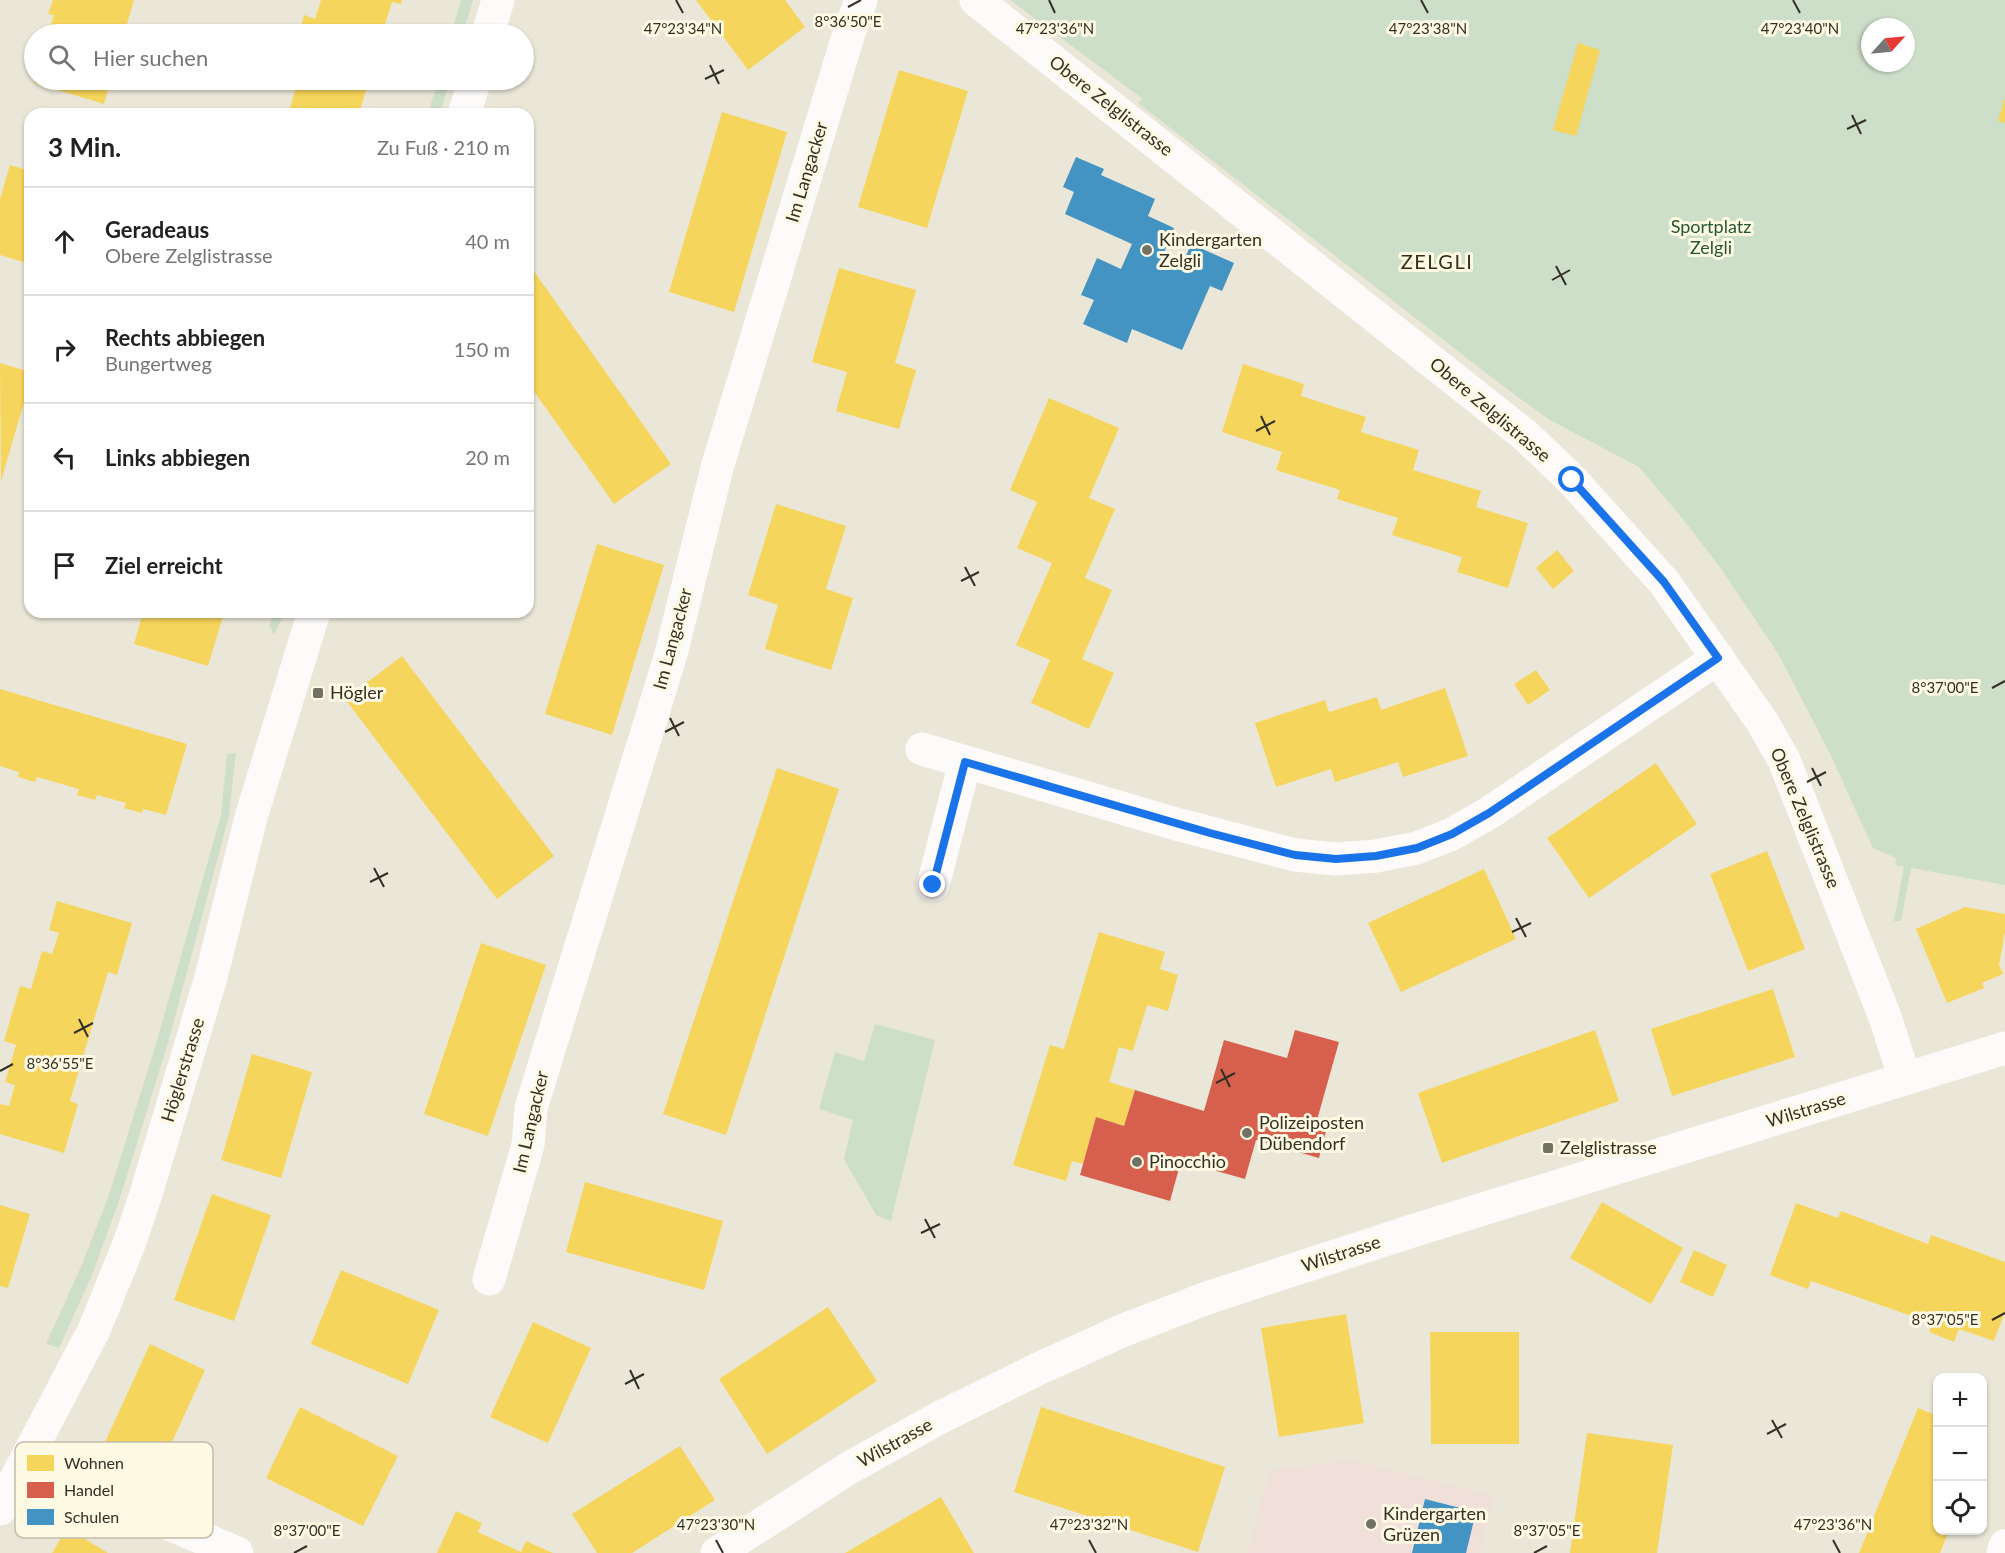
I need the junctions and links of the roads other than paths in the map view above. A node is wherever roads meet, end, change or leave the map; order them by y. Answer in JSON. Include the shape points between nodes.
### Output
{"nodes":[{"id":1,"x":498,"y":0,"type":"edge"},
{"id":2,"x":861,"y":0,"type":"edge"},
{"id":3,"x":976,"y":0,"type":"edge"},
{"id":4,"x":491,"y":24,"type":"edge"},
{"id":5,"x":472,"y":90,"type":"edge"},
{"id":6,"x":466,"y":108,"type":"edge"},
{"id":7,"x":312,"y":618,"type":"edge"},
{"id":8,"x":1718,"y":658,"type":"junction"},
{"id":9,"x":922,"y":749,"type":"dead end"},
{"id":10,"x":965,"y":762,"type":"junction"},
{"id":11,"x":933,"y":885,"type":"dead end"},
{"id":12,"x":2005,"y":1048,"type":"edge"},
{"id":13,"x":1905,"y":1079,"type":"junction"},
{"id":14,"x":489,"y":1279,"type":"dead end"},
{"id":15,"x":35,"y":1442,"type":"edge"},
{"id":16,"x":15,"y":1481,"type":"edge"},
{"id":17,"x":0,"y":1509,"type":"edge"},
{"id":18,"x":202,"y":1538,"type":"edge"},
{"id":19,"x":2005,"y":1546,"type":"edge"},
{"id":20,"x":237,"y":1553,"type":"edge"},
{"id":21,"x":717,"y":1553,"type":"edge"},
{"id":22,"x":2003,"y":1553,"type":"edge"}],
"edges":[{"from":1,"to":4,"type":"street"},
{"from":2,"to":14,"type":"street","name":"Im Langacker","via":[[717,468],[671,654],[531,1108],[528,1145]]},
{"from":3,"to":8,"type":"street","name":"Obere Zelglistrasse","via":[[1526,436],[1572,480],[1664,582]]},
{"from":5,"to":6,"type":"street"},
{"from":7,"to":15,"type":"street","name":"Höglerstrasse","via":[[252,814],[212,977],[129,1244],[94,1330]]},
{"from":8,"to":10,"type":"street","via":[[1480,818],[1417,848],[1376,856],[1336,859],[1295,855]]},
{"from":8,"to":13,"type":"street","name":"Obere Zelglistrasse","via":[[1784,760],[1885,1017]]},
{"from":9,"to":10,"type":"street"},
{"from":10,"to":11,"type":"street"},
{"from":12,"to":13,"type":"street","name":"Wilstrasse"},
{"from":13,"to":21,"type":"street","name":"Wilstrasse","via":[[1412,1231],[1207,1298],[1124,1330],[937,1419],[849,1468]]},
{"from":16,"to":17,"type":"street","name":"Höglerstrasse"},
{"from":18,"to":20,"type":"street"},
{"from":19,"to":22,"type":"street"}]}
